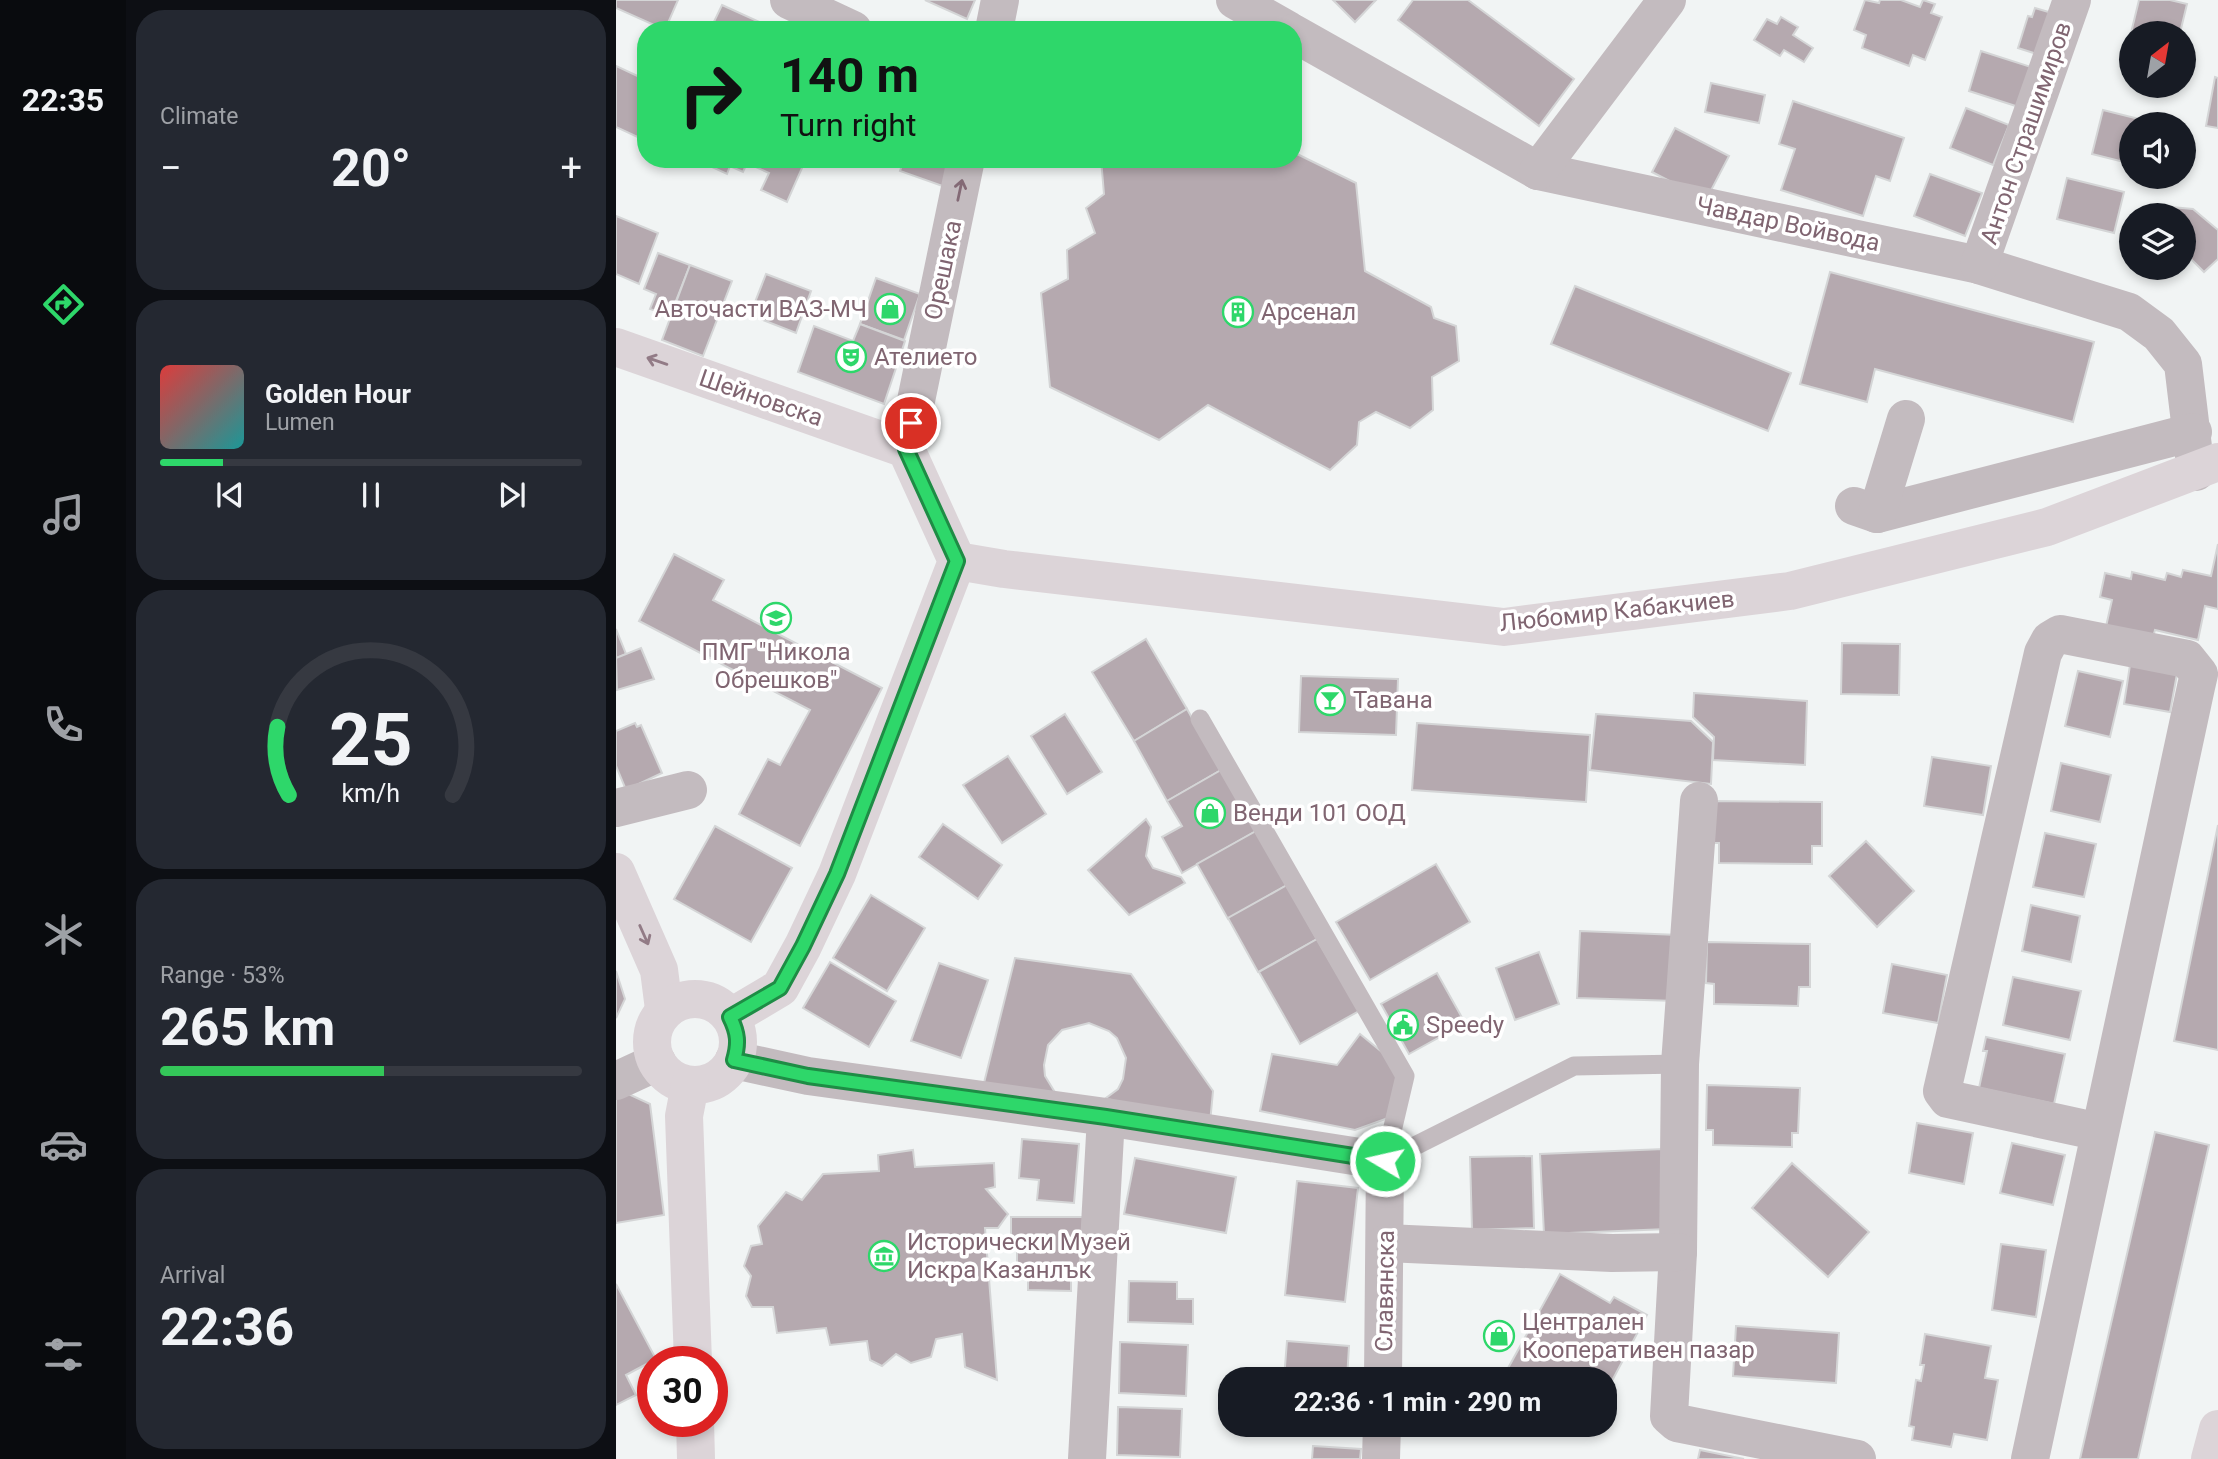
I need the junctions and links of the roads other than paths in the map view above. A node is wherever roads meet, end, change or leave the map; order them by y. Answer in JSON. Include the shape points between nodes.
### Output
{"nodes":[{"id":1,"x":789,"y":0,"type":"edge"},
{"id":2,"x":1000,"y":0,"type":"edge"},
{"id":3,"x":1235,"y":0,"type":"edge"},
{"id":4,"x":1267,"y":0,"type":"edge"},
{"id":5,"x":1667,"y":0,"type":"edge"},
{"id":6,"x":2072,"y":0,"type":"edge"},
{"id":7,"x":834,"y":21,"type":"edge"},
{"id":8,"x":996,"y":21,"type":"edge"},
{"id":9,"x":1274,"y":21,"type":"edge"},
{"id":10,"x":1284,"y":21,"type":"edge"},
{"id":11,"x":1302,"y":37,"type":"edge"},
{"id":12,"x":964,"y":168,"type":"edge"},
{"id":13,"x":1538,"y":171,"type":"junction"},
{"id":14,"x":1979,"y":265,"type":"junction"},
{"id":15,"x":616,"y":346,"type":"edge"},
{"id":16,"x":1906,"y":419,"type":"dead end"},
{"id":17,"x":2193,"y":432,"type":"junction"},
{"id":18,"x":906,"y":449,"type":"junction"},
{"id":19,"x":2207,"y":467,"type":"edge"},
{"id":20,"x":957,"y":561,"type":"junction"},
{"id":21,"x":1200,"y":719,"type":"dead end"},
{"id":22,"x":688,"y":790,"type":"dead end"},
{"id":23,"x":1699,"y":801,"type":"dead end"},
{"id":24,"x":616,"y":808,"type":"edge"},
{"id":25,"x":616,"y":872,"type":"edge"},
{"id":26,"x":664,"y":1009,"type":"junction"},
{"id":27,"x":730,"y":1017,"type":"junction"},
{"id":28,"x":734,"y":1060,"type":"junction"},
{"id":29,"x":657,"y":1062,"type":"junction"},
{"id":30,"x":1680,"y":1064,"type":"junction"},
{"id":31,"x":616,"y":1081,"type":"edge"},
{"id":32,"x":690,"y":1085,"type":"junction"},
{"id":33,"x":1106,"y":1117,"type":"junction"},
{"id":34,"x":2101,"y":1132,"type":"junction"},
{"id":35,"x":1385,"y":1161,"type":"junction"},
{"id":36,"x":1386,"y":1243,"type":"junction"},
{"id":37,"x":1678,"y":1252,"type":"junction"},
{"id":38,"x":692,"y":1346,"type":"edge"},
{"id":39,"x":1383,"y":1367,"type":"edge"},
{"id":40,"x":2218,"y":1429,"type":"edge"},
{"id":41,"x":695,"y":1437,"type":"edge"},
{"id":42,"x":1382,"y":1437,"type":"edge"},
{"id":43,"x":696,"y":1459,"type":"edge"},
{"id":44,"x":1087,"y":1459,"type":"edge"},
{"id":45,"x":1381,"y":1459,"type":"edge"},
{"id":46,"x":1857,"y":1459,"type":"edge"},
{"id":47,"x":2030,"y":1459,"type":"edge"},
{"id":48,"x":2210,"y":1459,"type":"edge"}],
"edges":[{"from":1,"to":7,"type":"street"},
{"from":2,"to":8,"type":"street"},
{"from":3,"to":9,"type":"street","name":"Чавдар Войвода"},
{"from":4,"to":10,"type":"street","name":"Чавдар Войвода"},
{"from":5,"to":13,"type":"street"},
{"from":6,"to":14,"type":"street","name":"Антон Страшимиров"},
{"from":11,"to":13,"type":"street","name":"Чавдар Войвода"},
{"from":18,"to":12,"type":"street","name":"Орешака","one_way":true},
{"from":13,"to":14,"type":"street","name":"Чавдар Войвода"},
{"from":14,"to":17,"type":"street","name":"Чавдар Войвода","via":[[2129,312],[2160,334],[2183,364]]},
{"from":18,"to":15,"type":"main road","name":"Шейновска","one_way":true},
{"from":16,"to":17,"type":"street","via":[[1865,510]]},
{"from":17,"to":19,"type":"street","name":"Чавдар Войвода"},
{"from":18,"to":20,"type":"main road"},
{"from":19,"to":20,"type":"main road","name":"Любомир Кабакчиев","via":[[2047,527],[1790,590],[1504,627]]},
{"from":20,"to":27,"type":"main road","via":[[837,874],[803,946],[780,988]]},
{"from":21,"to":35,"type":"lane","via":[[1405,1076]]},
{"from":22,"to":24,"type":"street"},
{"from":23,"to":30,"type":"street"},
{"from":25,"to":26,"type":"main road","one_way":true,"via":[[659,970]]},
{"from":26,"to":27,"type":"main road","via":[[691,999],[706,1000]]},
{"from":26,"to":29,"type":"main road","via":[[652,1035]]},
{"from":27,"to":28,"type":"main road","via":[[737,1031]]},
{"from":28,"to":32,"type":"main road","via":[[716,1080]]},
{"from":28,"to":33,"type":"street","via":[[808,1076]]},
{"from":29,"to":31,"type":"street"},
{"from":29,"to":32,"type":"main road","via":[[676,1081]]},
{"from":30,"to":35,"type":"lane","via":[[1574,1066]]},
{"from":30,"to":37,"type":"street"},
{"from":32,"to":38,"type":"main road","via":[[684,1116]]},
{"from":33,"to":35,"type":"street"},
{"from":33,"to":44,"type":"street"},
{"from":34,"to":34,"type":"street","via":[[2199,674],[2187,659],[2060,634],[2043,653],[1942,1091],[1948,1099]]},
{"from":34,"to":47,"type":"street"},
{"from":35,"to":36,"type":"street","name":"Славянска"},
{"from":36,"to":37,"type":"street"},
{"from":36,"to":39,"type":"street","name":"Славянска"},
{"from":37,"to":46,"type":"street","via":[[1669,1416],[1677,1423]]},
{"from":40,"to":48,"type":"main road"},
{"from":41,"to":43,"type":"main road"},
{"from":42,"to":45,"type":"street"}]}
